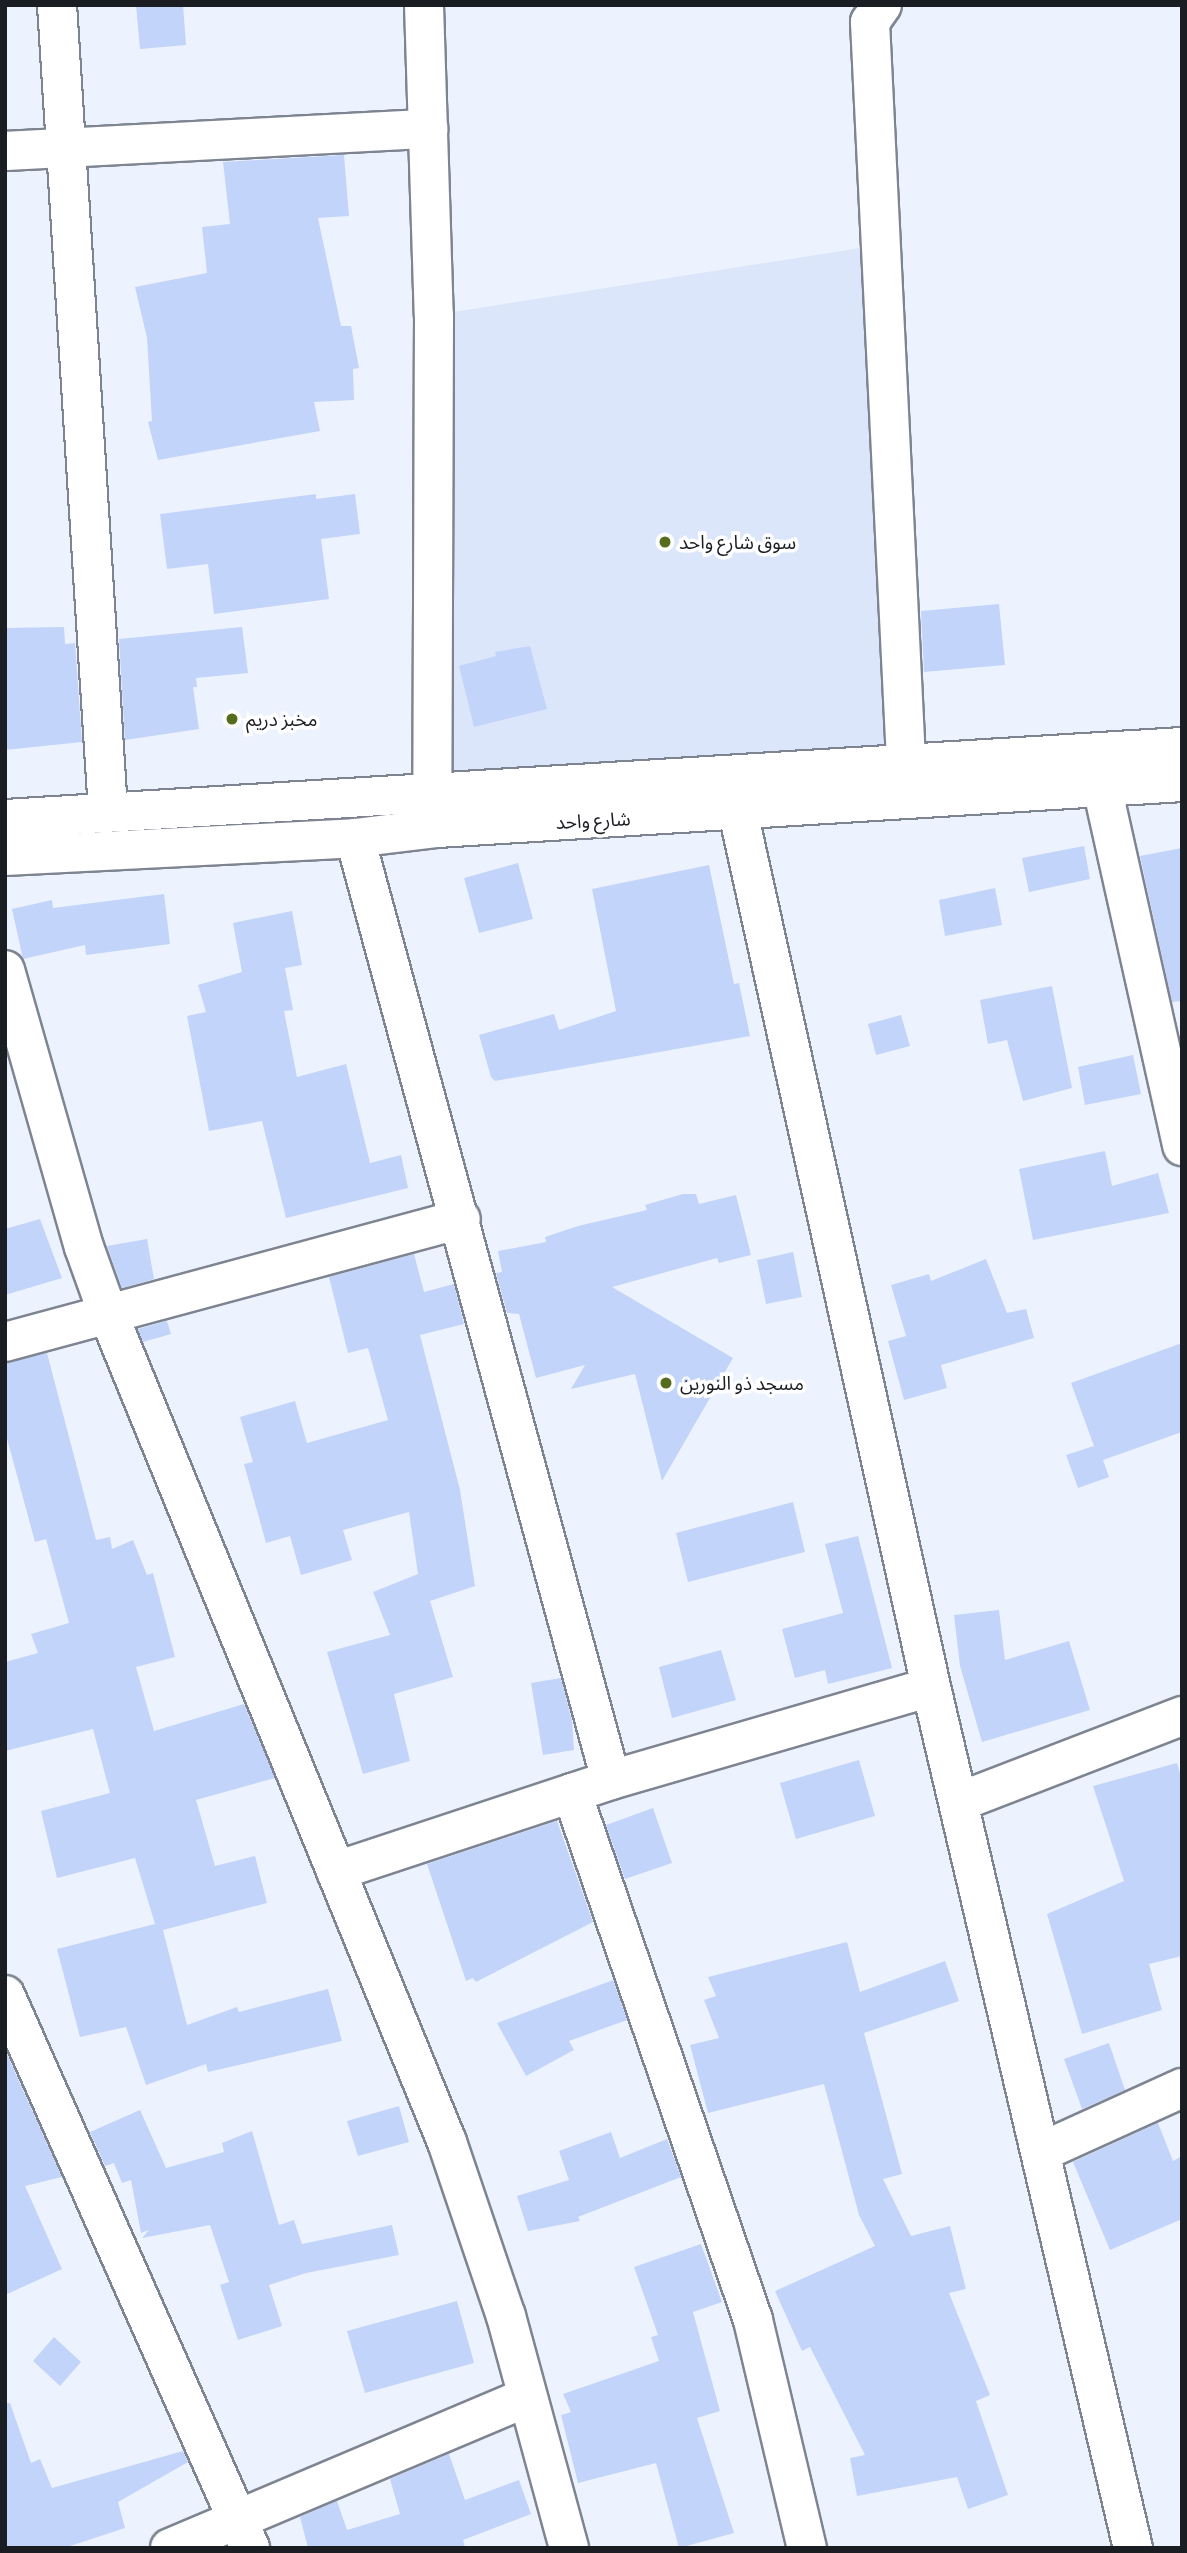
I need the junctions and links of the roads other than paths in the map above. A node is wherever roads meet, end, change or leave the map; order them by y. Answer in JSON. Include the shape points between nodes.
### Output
{"nodes":[{"id":1,"x":57,"y":5,"type":"edge"},
{"id":2,"x":424,"y":5,"type":"edge"},
{"id":3,"x":882,"y":5,"type":"edge"},
{"id":4,"x":428,"y":129,"type":"junction"},
{"id":5,"x":65,"y":149,"type":"junction"},
{"id":6,"x":5,"y":151,"type":"edge"},
{"id":7,"x":1182,"y":747,"type":"edge"},
{"id":8,"x":906,"y":762,"type":"junction"},
{"id":9,"x":732,"y":774,"type":"junction"},
{"id":10,"x":1182,"y":782,"type":"edge"},
{"id":11,"x":1102,"y":787,"type":"junction"},
{"id":12,"x":432,"y":795,"type":"junction"},
{"id":13,"x":108,"y":812,"type":"junction"},
{"id":14,"x":738,"y":812,"type":"junction"},
{"id":15,"x":5,"y":818,"type":"edge"},
{"id":16,"x":355,"y":838,"type":"junction"},
{"id":17,"x":5,"y":856,"type":"edge"},
{"id":18,"x":5,"y":970,"type":"edge"},
{"id":19,"x":1182,"y":1146,"type":"edge"},
{"id":20,"x":461,"y":1219,"type":"junction"},
{"id":21,"x":107,"y":1311,"type":"junction"},
{"id":22,"x":5,"y":1342,"type":"edge"},
{"id":23,"x":931,"y":1687,"type":"junction"},
{"id":24,"x":1182,"y":1716,"type":"edge"},
{"id":25,"x":611,"y":1780,"type":"junction"},
{"id":26,"x":572,"y":1793,"type":"junction"},
{"id":27,"x":959,"y":1802,"type":"junction"},
{"id":28,"x":336,"y":1871,"type":"junction"},
{"id":29,"x":5,"y":1996,"type":"edge"},
{"id":30,"x":1182,"y":2088,"type":"edge"},
{"id":31,"x":1041,"y":2152,"type":"junction"},
{"id":32,"x":527,"y":2397,"type":"junction"},
{"id":33,"x":245,"y":2533,"type":"edge"},
{"id":34,"x":170,"y":2548,"type":"edge"},
{"id":35,"x":569,"y":2548,"type":"edge"},
{"id":36,"x":807,"y":2548,"type":"edge"},
{"id":37,"x":1133,"y":2548,"type":"edge"}],
"edges":[{"from":1,"to":5,"type":"street"},
{"from":2,"to":4,"type":"street"},
{"from":3,"to":8,"type":"street","via":[[870,22]]},
{"from":4,"to":5,"type":"street"},
{"from":4,"to":12,"type":"street","via":[[434,315]]},
{"from":5,"to":6,"type":"street"},
{"from":5,"to":13,"type":"street"},
{"from":7,"to":8,"type":"street","name":"شارع واحد"},
{"from":8,"to":9,"type":"street","name":"شارع واحد"},
{"from":9,"to":12,"type":"street","name":"شارع واحد"},
{"from":9,"to":14,"type":"street"},
{"from":10,"to":11,"type":"street","name":"شارع واحد"},
{"from":11,"to":14,"type":"street","name":"شارع واحد"},
{"from":11,"to":19,"type":"street"},
{"from":12,"to":13,"type":"street","name":"شارع واحد"},
{"from":13,"to":15,"type":"street","name":"شارع واحد"},
{"from":14,"to":16,"type":"street","name":"شارع واحد","via":[[437,828]]},
{"from":14,"to":23,"type":"street"},
{"from":16,"to":17,"type":"street","name":"شارع واحد"},
{"from":16,"to":20,"type":"street"},
{"from":18,"to":21,"type":"street","via":[[84,1247]]},
{"from":20,"to":21,"type":"street"},
{"from":20,"to":25,"type":"street"},
{"from":21,"to":22,"type":"street"},
{"from":21,"to":28,"type":"street"},
{"from":23,"to":25,"type":"street"},
{"from":23,"to":27,"type":"street"},
{"from":24,"to":27,"type":"street"},
{"from":25,"to":26,"type":"street"},
{"from":26,"to":28,"type":"street"},
{"from":26,"to":36,"type":"street","via":[[753,2320]]},
{"from":27,"to":31,"type":"street"},
{"from":28,"to":32,"type":"street","via":[[447,2142],[506,2316]]},
{"from":29,"to":33,"type":"street"},
{"from":30,"to":31,"type":"street"},
{"from":31,"to":37,"type":"street"},
{"from":32,"to":33,"type":"street"},
{"from":32,"to":35,"type":"street"},
{"from":33,"to":34,"type":"street"}]}
